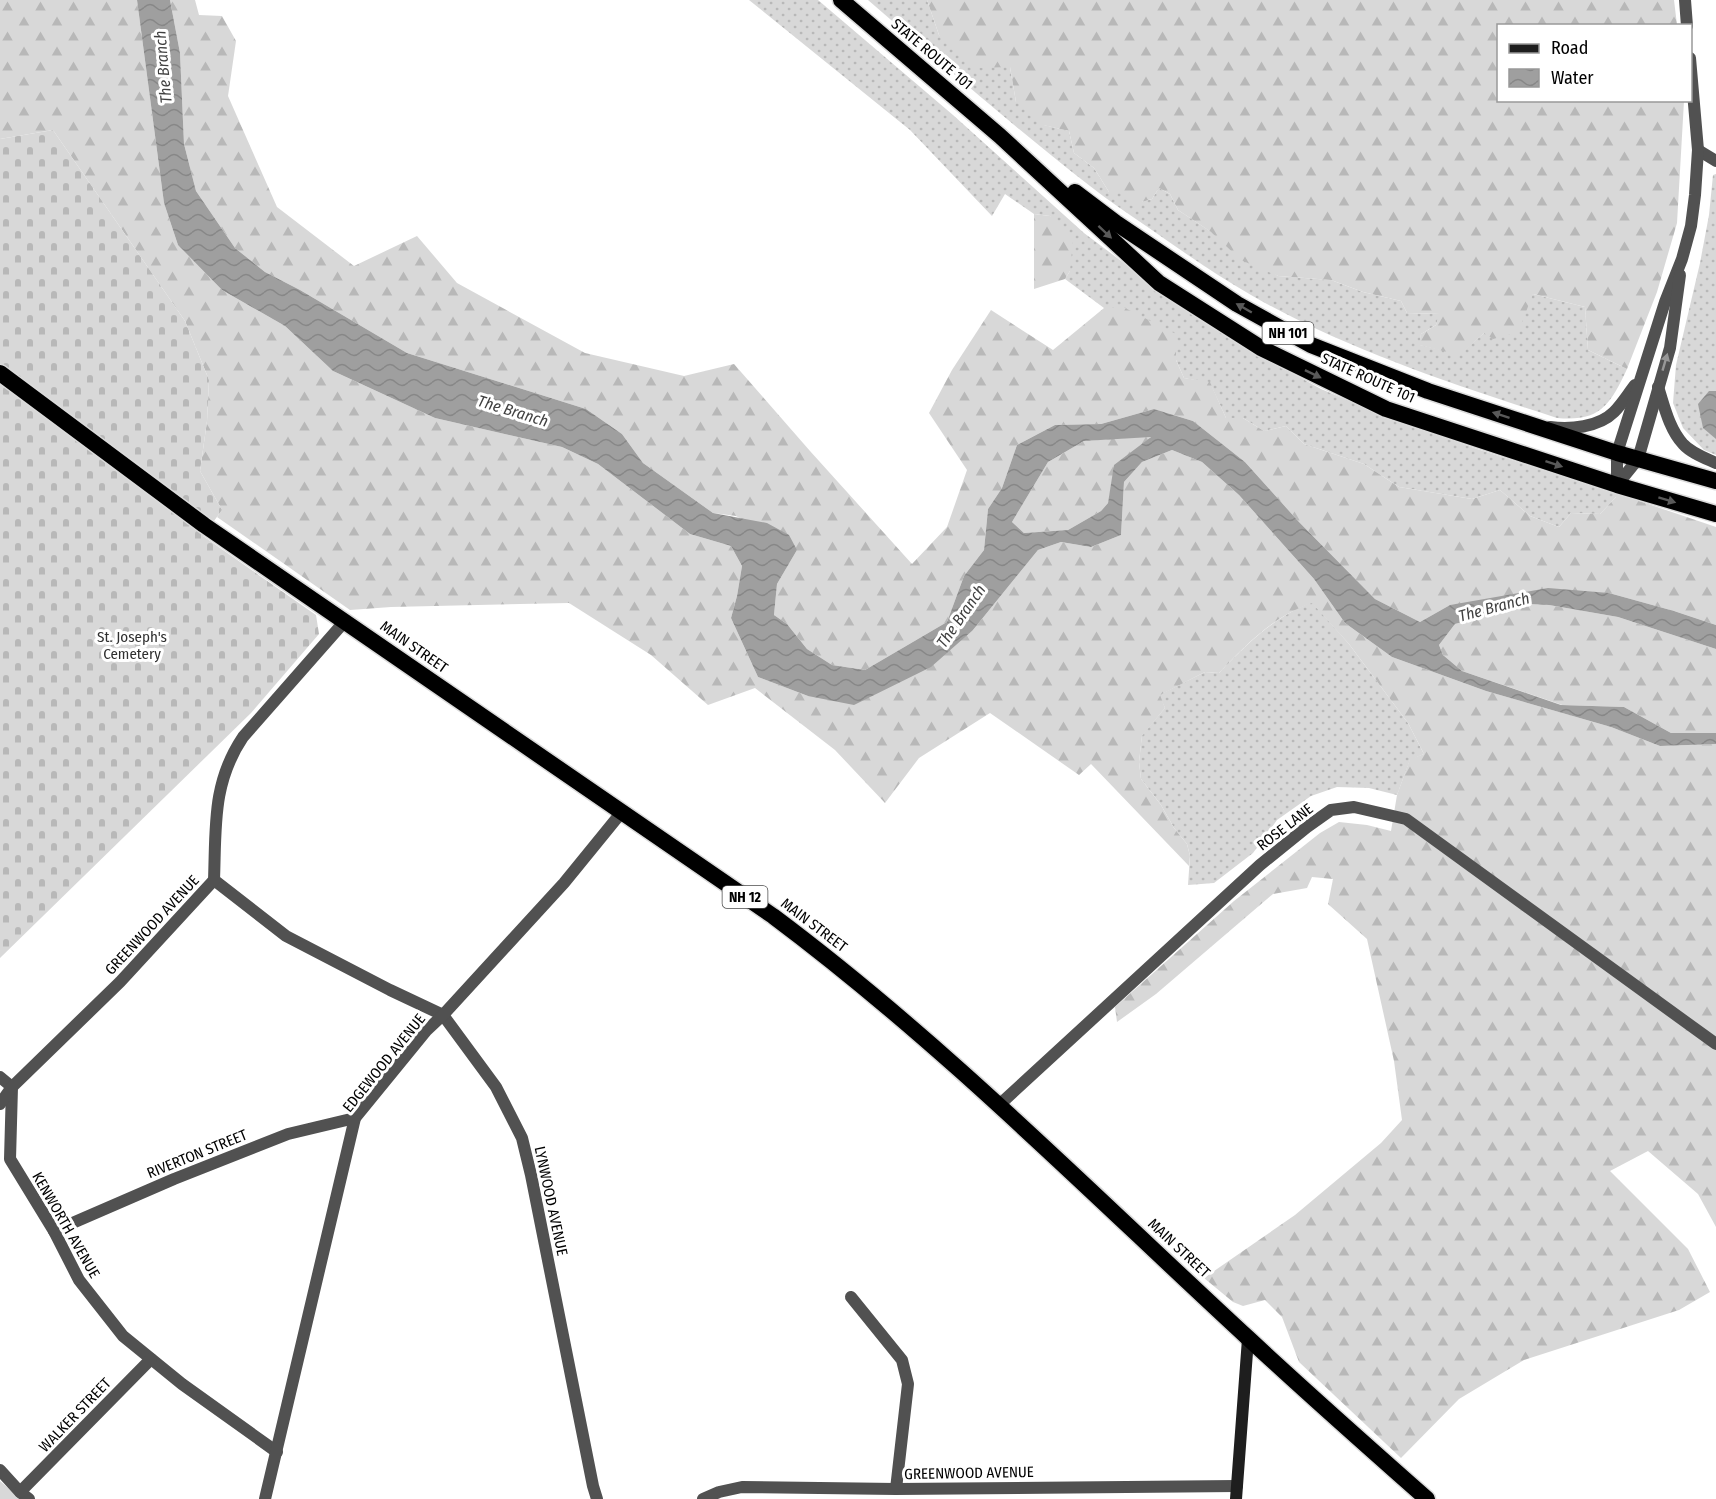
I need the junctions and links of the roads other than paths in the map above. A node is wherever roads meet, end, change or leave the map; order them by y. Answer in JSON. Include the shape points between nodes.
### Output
{"nodes":[{"id":1,"x":841,"y":0,"type":"edge"},
{"id":2,"x":1685,"y":0,"type":"edge"},
{"id":3,"x":1687,"y":24,"type":"edge"},
{"id":4,"x":1692,"y":81,"type":"edge"},
{"id":5,"x":1000,"y":136,"type":"junction"},
{"id":6,"x":1698,"y":150,"type":"junction"},
{"id":7,"x":1716,"y":161,"type":"edge"},
{"id":8,"x":1682,"y":259,"type":"junction"},
{"id":9,"x":0,"y":373,"type":"edge"},
{"id":10,"x":1640,"y":379,"type":"junction"},
{"id":11,"x":1658,"y":387,"type":"junction"},
{"id":12,"x":1528,"y":424,"type":"junction"},
{"id":13,"x":1617,"y":453,"type":"junction"},
{"id":14,"x":1638,"y":459,"type":"junction"},
{"id":15,"x":1716,"y":463,"type":"edge"},
{"id":16,"x":1716,"y":481,"type":"edge"},
{"id":17,"x":1617,"y":485,"type":"junction"},
{"id":18,"x":1716,"y":514,"type":"edge"},
{"id":19,"x":345,"y":621,"type":"junction"},
{"id":20,"x":621,"y":813,"type":"junction"},
{"id":21,"x":214,"y":880,"type":"junction"},
{"id":22,"x":443,"y":1015,"type":"junction"},
{"id":23,"x":1716,"y":1044,"type":"edge"},
{"id":24,"x":0,"y":1077,"type":"edge"},
{"id":25,"x":12,"y":1087,"type":"junction"},
{"id":26,"x":0,"y":1104,"type":"edge"},
{"id":27,"x":998,"y":1106,"type":"junction"},
{"id":28,"x":355,"y":1118,"type":"junction"},
{"id":29,"x":54,"y":1231,"type":"junction"},
{"id":30,"x":851,"y":1297,"type":"dead end"},
{"id":31,"x":1248,"y":1339,"type":"junction"},
{"id":32,"x":151,"y":1359,"type":"junction"},
{"id":33,"x":277,"y":1452,"type":"junction"},
{"id":34,"x":0,"y":1470,"type":"edge"},
{"id":35,"x":896,"y":1489,"type":"junction"},
{"id":36,"x":1237,"y":1493,"type":"edge"},
{"id":37,"x":25,"y":1496,"type":"edge"},
{"id":38,"x":265,"y":1499,"type":"edge"},
{"id":39,"x":597,"y":1499,"type":"edge"},
{"id":40,"x":703,"y":1499,"type":"edge"},
{"id":41,"x":1427,"y":1499,"type":"edge"}],
"edges":[{"from":1,"to":5,"type":"highway","name":"STATE ROUTE 101","number":"NH 101"},
{"from":2,"to":3,"type":"street"},
{"from":4,"to":6,"type":"street"},
{"from":12,"to":5,"type":"highway","name":"STATE ROUTE 101","number":"NH 101","one_way":true,"via":[[1428,391],[1311,345],[1237,304],[1116,224]]},
{"from":5,"to":17,"type":"highway","name":"STATE ROUTE 101","number":"NH 101","one_way":true,"via":[[1159,283],[1261,348],[1386,409]]},
{"from":6,"to":7,"type":"street"},
{"from":6,"to":8,"type":"street","via":[[1691,226]]},
{"from":8,"to":10,"type":"street"},
{"from":11,"to":8,"type":"street","one_way":true,"via":[[1670,348]]},
{"from":9,"to":19,"type":"highway","name":"MAIN STREET","number":"NH 12","via":[[204,525]]},
{"from":10,"to":12,"type":"street","via":[[1613,413],[1598,423],[1556,428]]},
{"from":10,"to":13,"type":"street"},
{"from":11,"to":14,"type":"street"},
{"from":11,"to":15,"type":"street","via":[[1683,444]]},
{"from":12,"to":13,"type":"highway","name":"STATE ROUTE 101","number":"NH 101"},
{"from":13,"to":14,"type":"highway","name":"STATE ROUTE 101","number":"NH 101"},
{"from":13,"to":17,"type":"street"},
{"from":14,"to":16,"type":"highway","name":"STATE ROUTE 101","number":"NH 101"},
{"from":14,"to":17,"type":"street"},
{"from":17,"to":18,"type":"highway","name":"STATE ROUTE 101","number":"NH 101","one_way":true},
{"from":19,"to":20,"type":"highway","name":"MAIN STREET","number":"NH 12"},
{"from":19,"to":21,"type":"street","name":"GREENWOOD AVENUE","via":[[232,754],[219,792]]},
{"from":20,"to":22,"type":"street","name":"EDGEWOOD AVENUE","via":[[564,883]]},
{"from":20,"to":27,"type":"highway","name":"MAIN STREET","number":"NH 12","via":[[832,960]]},
{"from":21,"to":22,"type":"street","name":"LYNWOOD AVENUE","via":[[286,936]]},
{"from":21,"to":25,"type":"street","name":"GREENWOOD AVENUE","via":[[120,982]]},
{"from":22,"to":28,"type":"street","name":"EDGEWOOD AVENUE"},
{"from":22,"to":39,"type":"street","name":"LYNWOOD AVENUE","via":[[496,1087],[522,1138]]},
{"from":23,"to":27,"type":"street","name":"ROSE LANE","via":[[1406,819],[1354,807],[1332,810],[1260,865]]},
{"from":24,"to":25,"type":"street"},
{"from":25,"to":26,"type":"street","name":"GREENWOOD AVENUE"},
{"from":25,"to":29,"type":"street","name":"KENWORTH AVENUE","via":[[10,1159]]},
{"from":27,"to":31,"type":"highway","name":"MAIN STREET","number":"NH 12"},
{"from":28,"to":29,"type":"street","name":"RIVERTON STREET","via":[[288,1134]]},
{"from":28,"to":33,"type":"street","name":"EDGEWOOD AVENUE"},
{"from":29,"to":32,"type":"street","name":"KENWORTH AVENUE","via":[[79,1280],[123,1336]]},
{"from":30,"to":35,"type":"street","via":[[902,1360],[908,1384]]},
{"from":31,"to":36,"type":"main road"},
{"from":31,"to":41,"type":"highway","name":"MAIN STREET","number":"NH 12"},
{"from":32,"to":33,"type":"street","name":"KENWORTH AVENUE"},
{"from":32,"to":37,"type":"street","name":"WALKER STREET"},
{"from":33,"to":38,"type":"street","name":"EDGEWOOD AVENUE"},
{"from":34,"to":37,"type":"street"},
{"from":35,"to":36,"type":"street","name":"GREENWOOD AVENUE"},
{"from":35,"to":40,"type":"street","name":"GREENWOOD AVENUE","via":[[742,1487]]}]}
